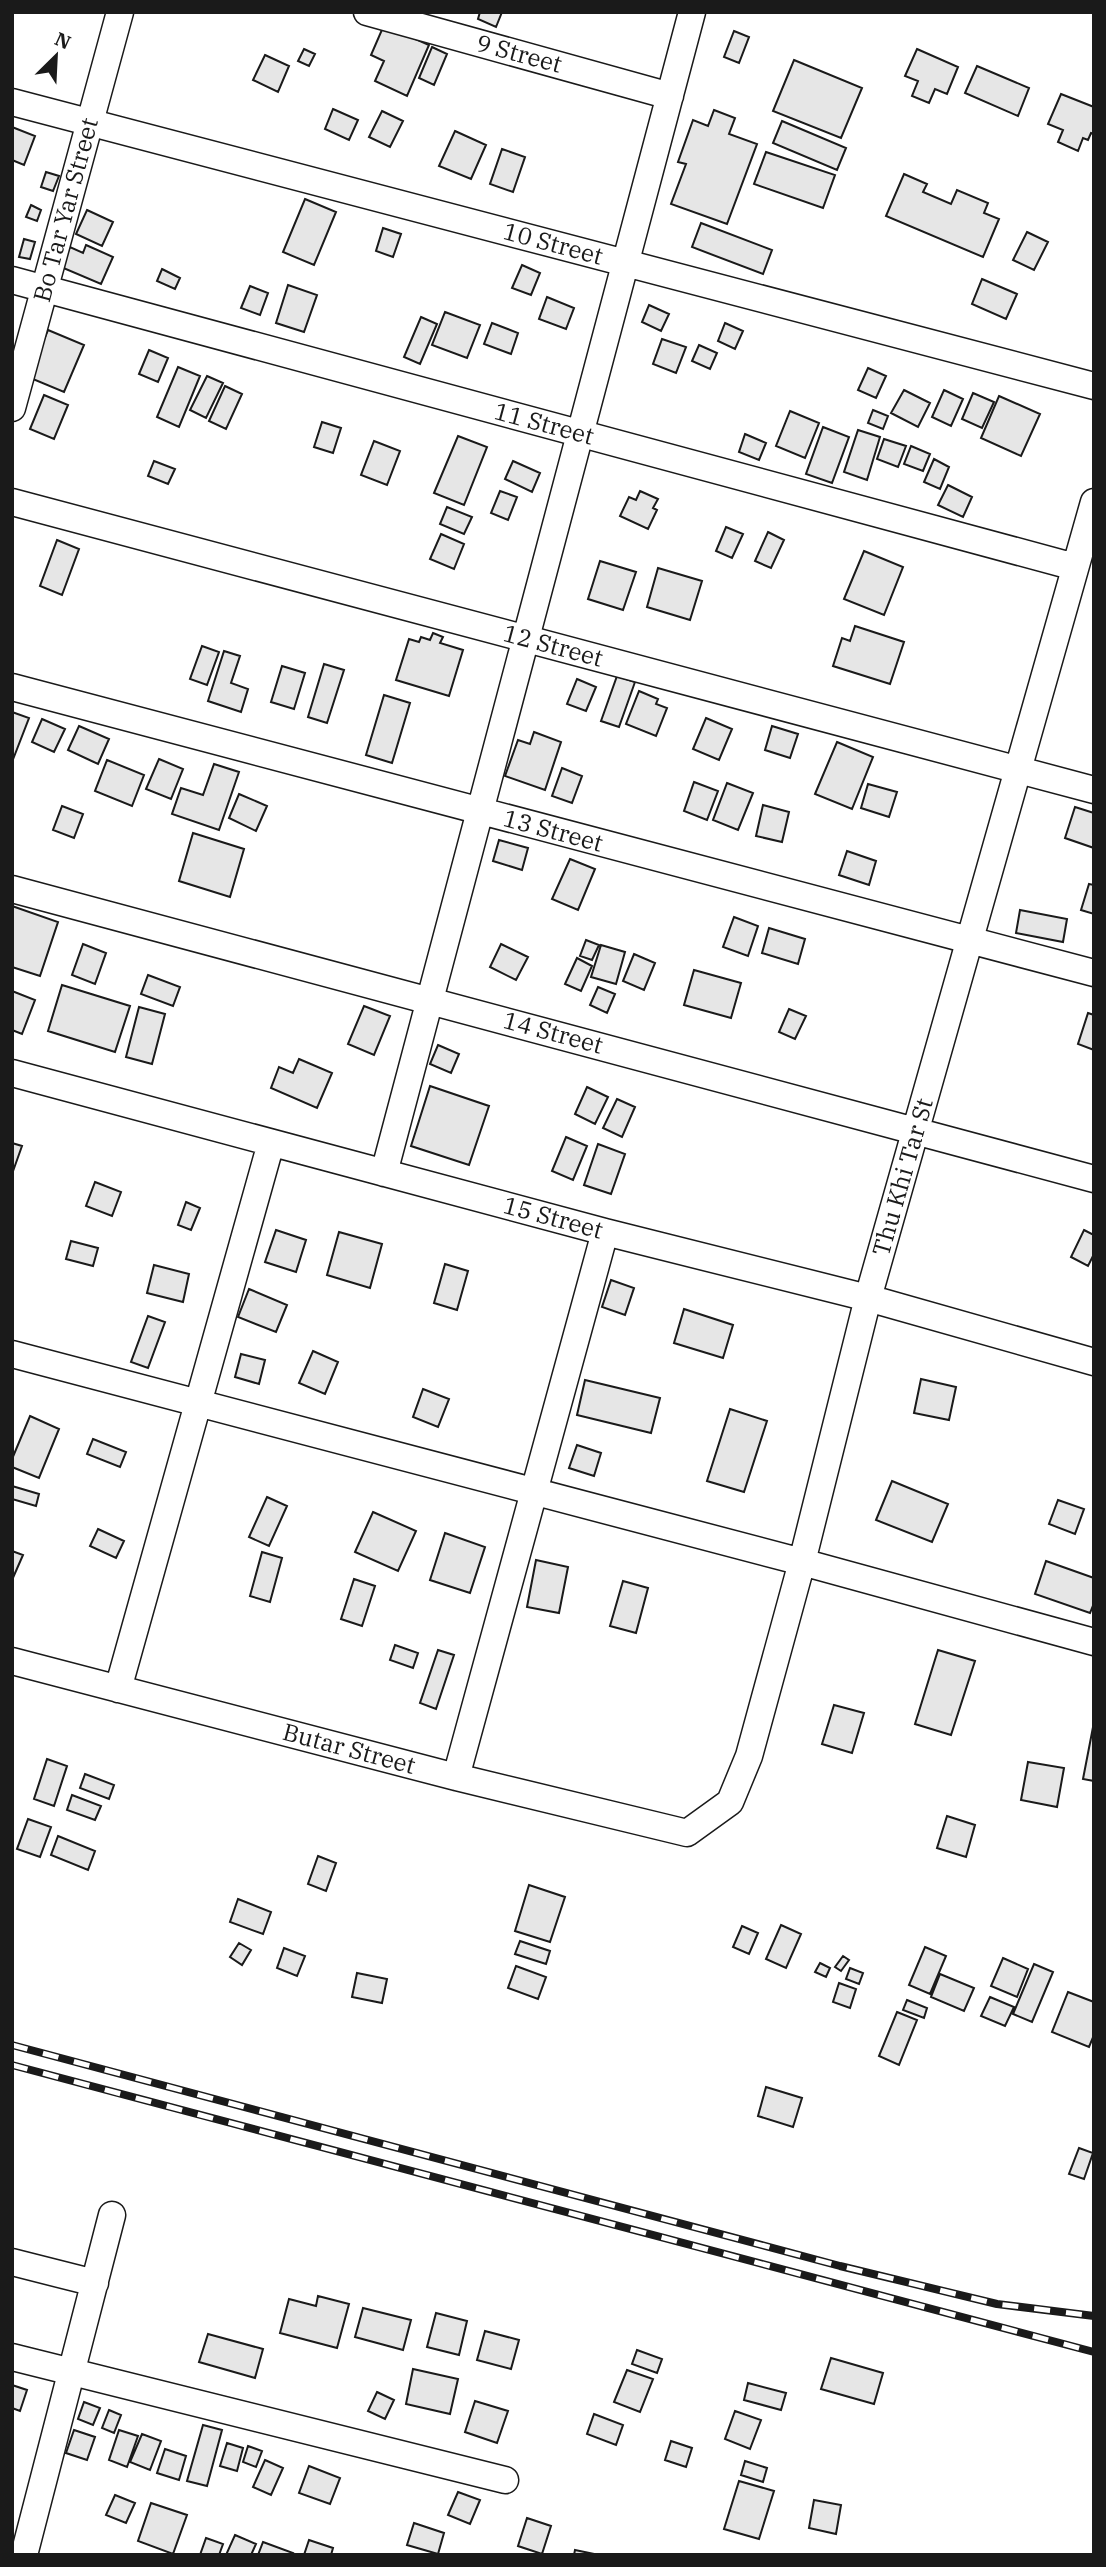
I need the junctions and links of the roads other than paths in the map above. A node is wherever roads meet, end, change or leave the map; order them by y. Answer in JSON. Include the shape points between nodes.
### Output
{"nodes":[{"id":1,"x":120,"y":12,"type":"edge"},
{"id":2,"x":367,"y":12,"type":"edge"},
{"id":3,"x":692,"y":12,"type":"edge"},
{"id":4,"x":670,"y":96,"type":"junction"},
{"id":5,"x":12,"y":102,"type":"edge"},
{"id":6,"x":90,"y":122,"type":"junction"},
{"id":7,"x":626,"y":263,"type":"junction"},
{"id":8,"x":12,"y":280,"type":"edge"},
{"id":9,"x":45,"y":289,"type":"junction"},
{"id":10,"x":1094,"y":386,"type":"edge"},
{"id":11,"x":12,"y":408,"type":"edge"},
{"id":12,"x":581,"y":434,"type":"junction"},
{"id":13,"x":12,"y":502,"type":"edge"},
{"id":14,"x":1094,"y":502,"type":"edge"},
{"id":15,"x":1075,"y":567,"type":"junction"},
{"id":16,"x":526,"y":638,"type":"junction"},
{"id":17,"x":12,"y":687,"type":"edge"},
{"id":18,"x":1018,"y":769,"type":"junction"},
{"id":19,"x":1094,"y":790,"type":"edge"},
{"id":20,"x":480,"y":811,"type":"junction"},
{"id":21,"x":12,"y":889,"type":"edge"},
{"id":22,"x":969,"y":942,"type":"junction"},
{"id":23,"x":1094,"y":973,"type":"edge"},
{"id":24,"x":430,"y":1001,"type":"junction"},
{"id":25,"x":12,"y":1073,"type":"edge"},
{"id":26,"x":916,"y":1130,"type":"junction"},
{"id":27,"x":271,"y":1143,"type":"junction"},
{"id":28,"x":384,"y":1173,"type":"junction"},
{"id":29,"x":1094,"y":1180,"type":"edge"},
{"id":30,"x":605,"y":1232,"type":"junction"},
{"id":31,"x":868,"y":1298,"type":"junction"},
{"id":32,"x":12,"y":1354,"type":"edge"},
{"id":33,"x":1094,"y":1362,"type":"edge"},
{"id":34,"x":198,"y":1403,"type":"junction"},
{"id":35,"x":534,"y":1491,"type":"junction"},
{"id":36,"x":802,"y":1562,"type":"junction"},
{"id":37,"x":1094,"y":1642,"type":"edge"},
{"id":38,"x":12,"y":1661,"type":"edge"},
{"id":39,"x":118,"y":1689,"type":"junction"},
{"id":40,"x":456,"y":1777,"type":"junction"},
{"id":41,"x":687,"y":1833,"type":"joint"},
{"id":42,"x":112,"y":2215,"type":"dead end"},
{"id":43,"x":12,"y":2262,"type":"edge"},
{"id":44,"x":95,"y":2283,"type":"junction"},
{"id":45,"x":12,"y":2357,"type":"edge"},
{"id":46,"x":72,"y":2372,"type":"junction"},
{"id":47,"x":505,"y":2480,"type":"dead end"},
{"id":48,"x":24,"y":2555,"type":"edge"}],
"edges":[{"from":1,"to":6,"type":"street","name":"Bo Tar Yar Street"},
{"from":2,"to":4,"type":"street","name":"9 Street"},
{"from":3,"to":4,"type":"street"},
{"from":4,"to":7,"type":"street"},
{"from":5,"to":6,"type":"street","name":"10 Street"},
{"from":6,"to":7,"type":"street","name":"10 Street"},
{"from":6,"to":9,"type":"street","name":"Bo Tar Yar Street"},
{"from":7,"to":10,"type":"street","name":"10 Street"},
{"from":7,"to":12,"type":"street"},
{"from":8,"to":9,"type":"street","name":"11 Street"},
{"from":9,"to":11,"type":"street","name":"Bo Tar Yar Street"},
{"from":9,"to":12,"type":"street","name":"11 Street"},
{"from":12,"to":15,"type":"street","name":"11 Street"},
{"from":12,"to":16,"type":"street"},
{"from":13,"to":16,"type":"street","name":"12 Street"},
{"from":14,"to":15,"type":"street","name":"Thu Khi Tar St"},
{"from":15,"to":18,"type":"street","name":"Thu Khi Tar St"},
{"from":16,"to":18,"type":"street","name":"12 Street"},
{"from":16,"to":20,"type":"street"},
{"from":17,"to":20,"type":"street","name":"13 Street"},
{"from":18,"to":19,"type":"street","name":"12 Street"},
{"from":18,"to":22,"type":"street","name":"Thu Khi Tar St"},
{"from":20,"to":22,"type":"street","name":"13 Street"},
{"from":20,"to":24,"type":"street"},
{"from":21,"to":24,"type":"street","name":"14 Street"},
{"from":22,"to":23,"type":"street","name":"13 Street"},
{"from":22,"to":26,"type":"street","name":"Thu Khi Tar St"},
{"from":24,"to":26,"type":"street","name":"14 Street"},
{"from":24,"to":28,"type":"street"},
{"from":25,"to":27,"type":"street","name":"15 Street"},
{"from":26,"to":29,"type":"street","name":"14 Street"},
{"from":26,"to":31,"type":"street","name":"Thu Khi Tar St"},
{"from":27,"to":28,"type":"street","name":"15 Street"},
{"from":27,"to":34,"type":"street"},
{"from":28,"to":30,"type":"street","name":"15 Street"},
{"from":30,"to":31,"type":"street","name":"15 Street"},
{"from":30,"to":35,"type":"street"},
{"from":31,"to":33,"type":"street","name":"15 Street"},
{"from":31,"to":36,"type":"street","name":"Thu Khi Tar St"},
{"from":32,"to":34,"type":"street"},
{"from":34,"to":35,"type":"street"},
{"from":34,"to":39,"type":"street"},
{"from":35,"to":36,"type":"street"},
{"from":35,"to":40,"type":"street"},
{"from":36,"to":37,"type":"street"},
{"from":36,"to":41,"type":"street","name":"Thu Khi Tar St","via":[[749,1756],[730,1802]]},
{"from":38,"to":39,"type":"street","name":"Butar Street"},
{"from":39,"to":40,"type":"street","name":"Butar Street"},
{"from":40,"to":41,"type":"street","name":"Butar Street"},
{"from":42,"to":44,"type":"street"},
{"from":43,"to":44,"type":"street"},
{"from":44,"to":46,"type":"street"},
{"from":45,"to":46,"type":"street"},
{"from":46,"to":47,"type":"street"},
{"from":46,"to":48,"type":"street"}]}
